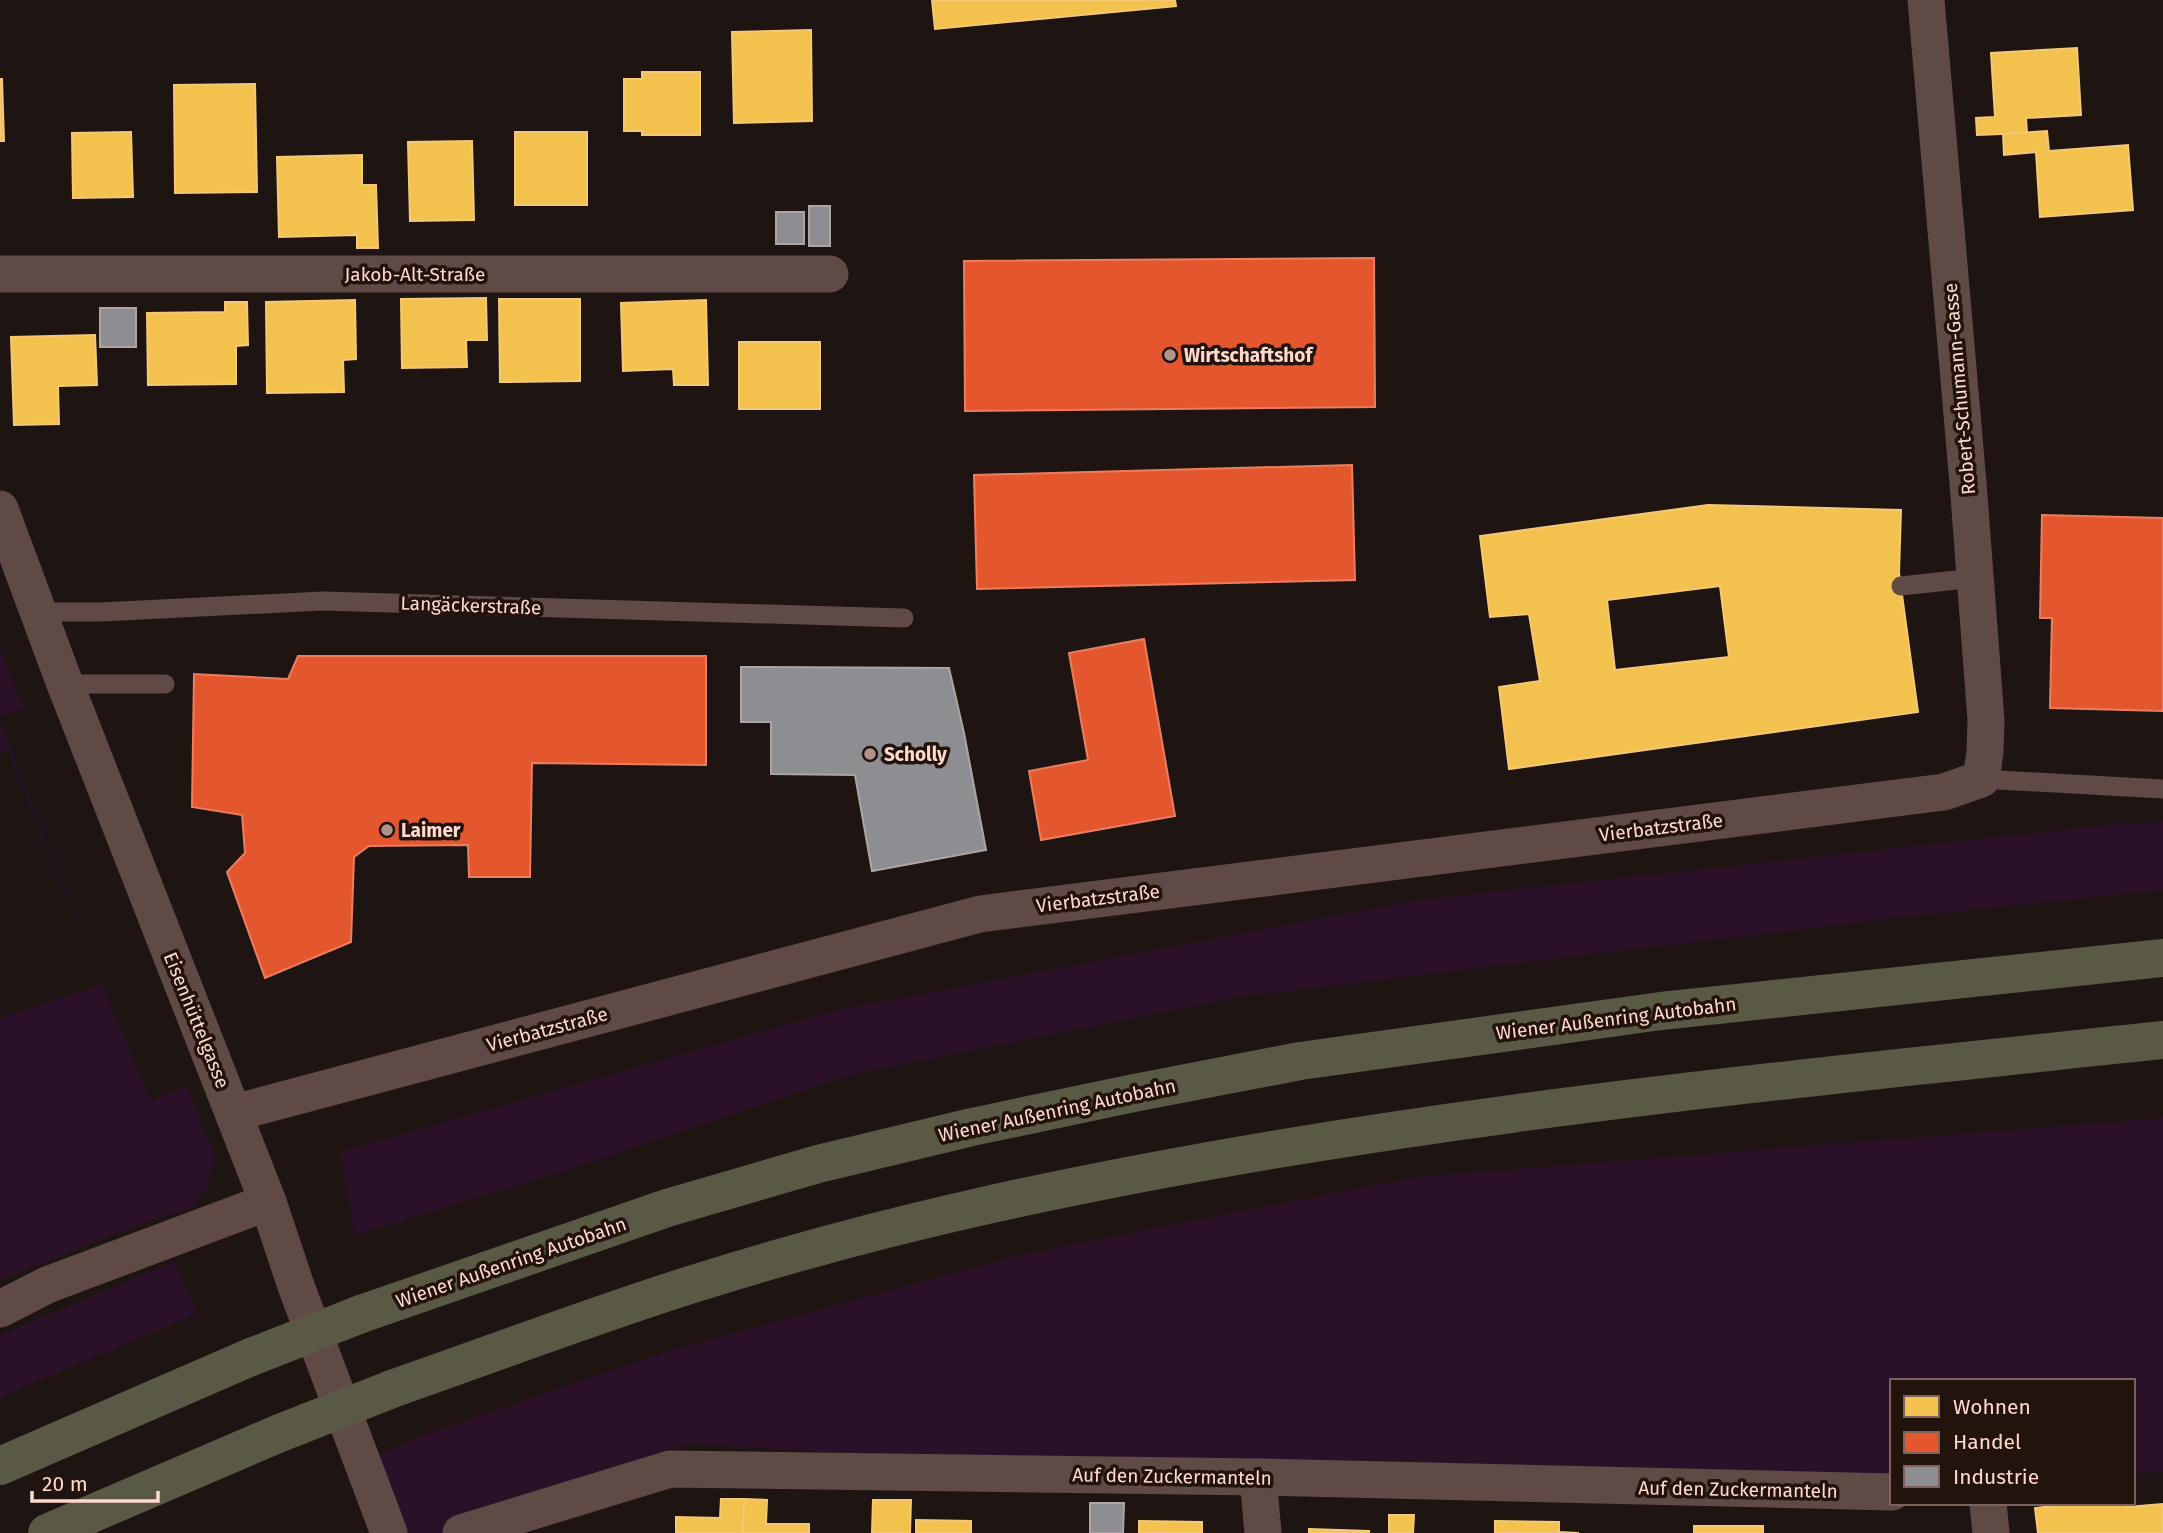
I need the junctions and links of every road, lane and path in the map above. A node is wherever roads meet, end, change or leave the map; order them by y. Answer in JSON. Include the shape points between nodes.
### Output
{"nodes":[{"id":1,"x":1926,"y":0,"type":"edge"},
{"id":2,"x":0,"y":274,"type":"edge"},
{"id":3,"x":830,"y":274,"type":"dead end"},
{"id":4,"x":0,"y":509,"type":"edge"},
{"id":5,"x":1975,"y":578,"type":"junction"},
{"id":6,"x":1901,"y":586,"type":"dead end"},
{"id":7,"x":37,"y":612,"type":"junction"},
{"id":8,"x":904,"y":618,"type":"dead end"},
{"id":9,"x":65,"y":684,"type":"junction"},
{"id":10,"x":165,"y":684,"type":"dead end"},
{"id":11,"x":1981,"y":779,"type":"junction"},
{"id":12,"x":2163,"y":789,"type":"edge"},
{"id":13,"x":2163,"y":958,"type":"edge"},
{"id":14,"x":2163,"y":1040,"type":"edge"},
{"id":15,"x":234,"y":1113,"type":"junction"},
{"id":16,"x":268,"y":1202,"type":"junction"},
{"id":17,"x":0,"y":1309,"type":"edge"},
{"id":18,"x":0,"y":1466,"type":"edge"},
{"id":19,"x":1258,"y":1477,"type":"junction"},
{"id":20,"x":1890,"y":1492,"type":"edge"},
{"id":21,"x":1988,"y":1505,"type":"edge"},
{"id":22,"x":47,"y":1533,"type":"edge"},
{"id":23,"x":388,"y":1533,"type":"edge"},
{"id":24,"x":461,"y":1533,"type":"edge"},
{"id":25,"x":1263,"y":1533,"type":"edge"},
{"id":26,"x":1991,"y":1533,"type":"edge"}],
"edges":[{"from":1,"to":5,"type":"street","name":"Robert-Schumann-Gasse"},
{"from":2,"to":3,"type":"street","name":"Jakob-Alt-Straße"},
{"from":4,"to":7,"type":"street","name":"Eisenhüttelgasse"},
{"from":5,"to":6,"type":"lane"},
{"from":5,"to":11,"type":"street","name":"Robert-Schumann-Gasse","via":[[1986,720]]},
{"from":7,"to":8,"type":"lane","name":"Langäckerstraße","via":[[323,601]]},
{"from":7,"to":9,"type":"street","name":"Eisenhüttelgasse"},
{"from":9,"to":10,"type":"lane"},
{"from":9,"to":15,"type":"street","name":"Eisenhüttelgasse"},
{"from":11,"to":12,"type":"lane"},
{"from":11,"to":15,"type":"street","name":"Vierbatzstraße","via":[[1944,792],[979,914]]},
{"from":13,"to":18,"type":"highway","name":"Wiener Außenring Autobahn","bridge":true,"via":[[1661,1010],[1300,1061],[972,1127],[818,1164],[667,1208],[361,1314]]},
{"from":14,"to":22,"type":"highway","bridge":true,"via":[[1663,1093],[1315,1142],[981,1206],[691,1285],[392,1389]]},
{"from":15,"to":16,"type":"street","name":"Eisenhüttelgasse"},
{"from":16,"to":17,"type":"street","via":[[47,1285]]},
{"from":16,"to":23,"type":"street","name":"Eisenhüttelgasse"},
{"from":19,"to":20,"type":"street","name":"Auf den Zuckermanteln"},
{"from":19,"to":24,"type":"street","name":"Auf den Zuckermanteln","via":[[670,1469]]},
{"from":19,"to":25,"type":"street"},
{"from":21,"to":26,"type":"street"}]}
